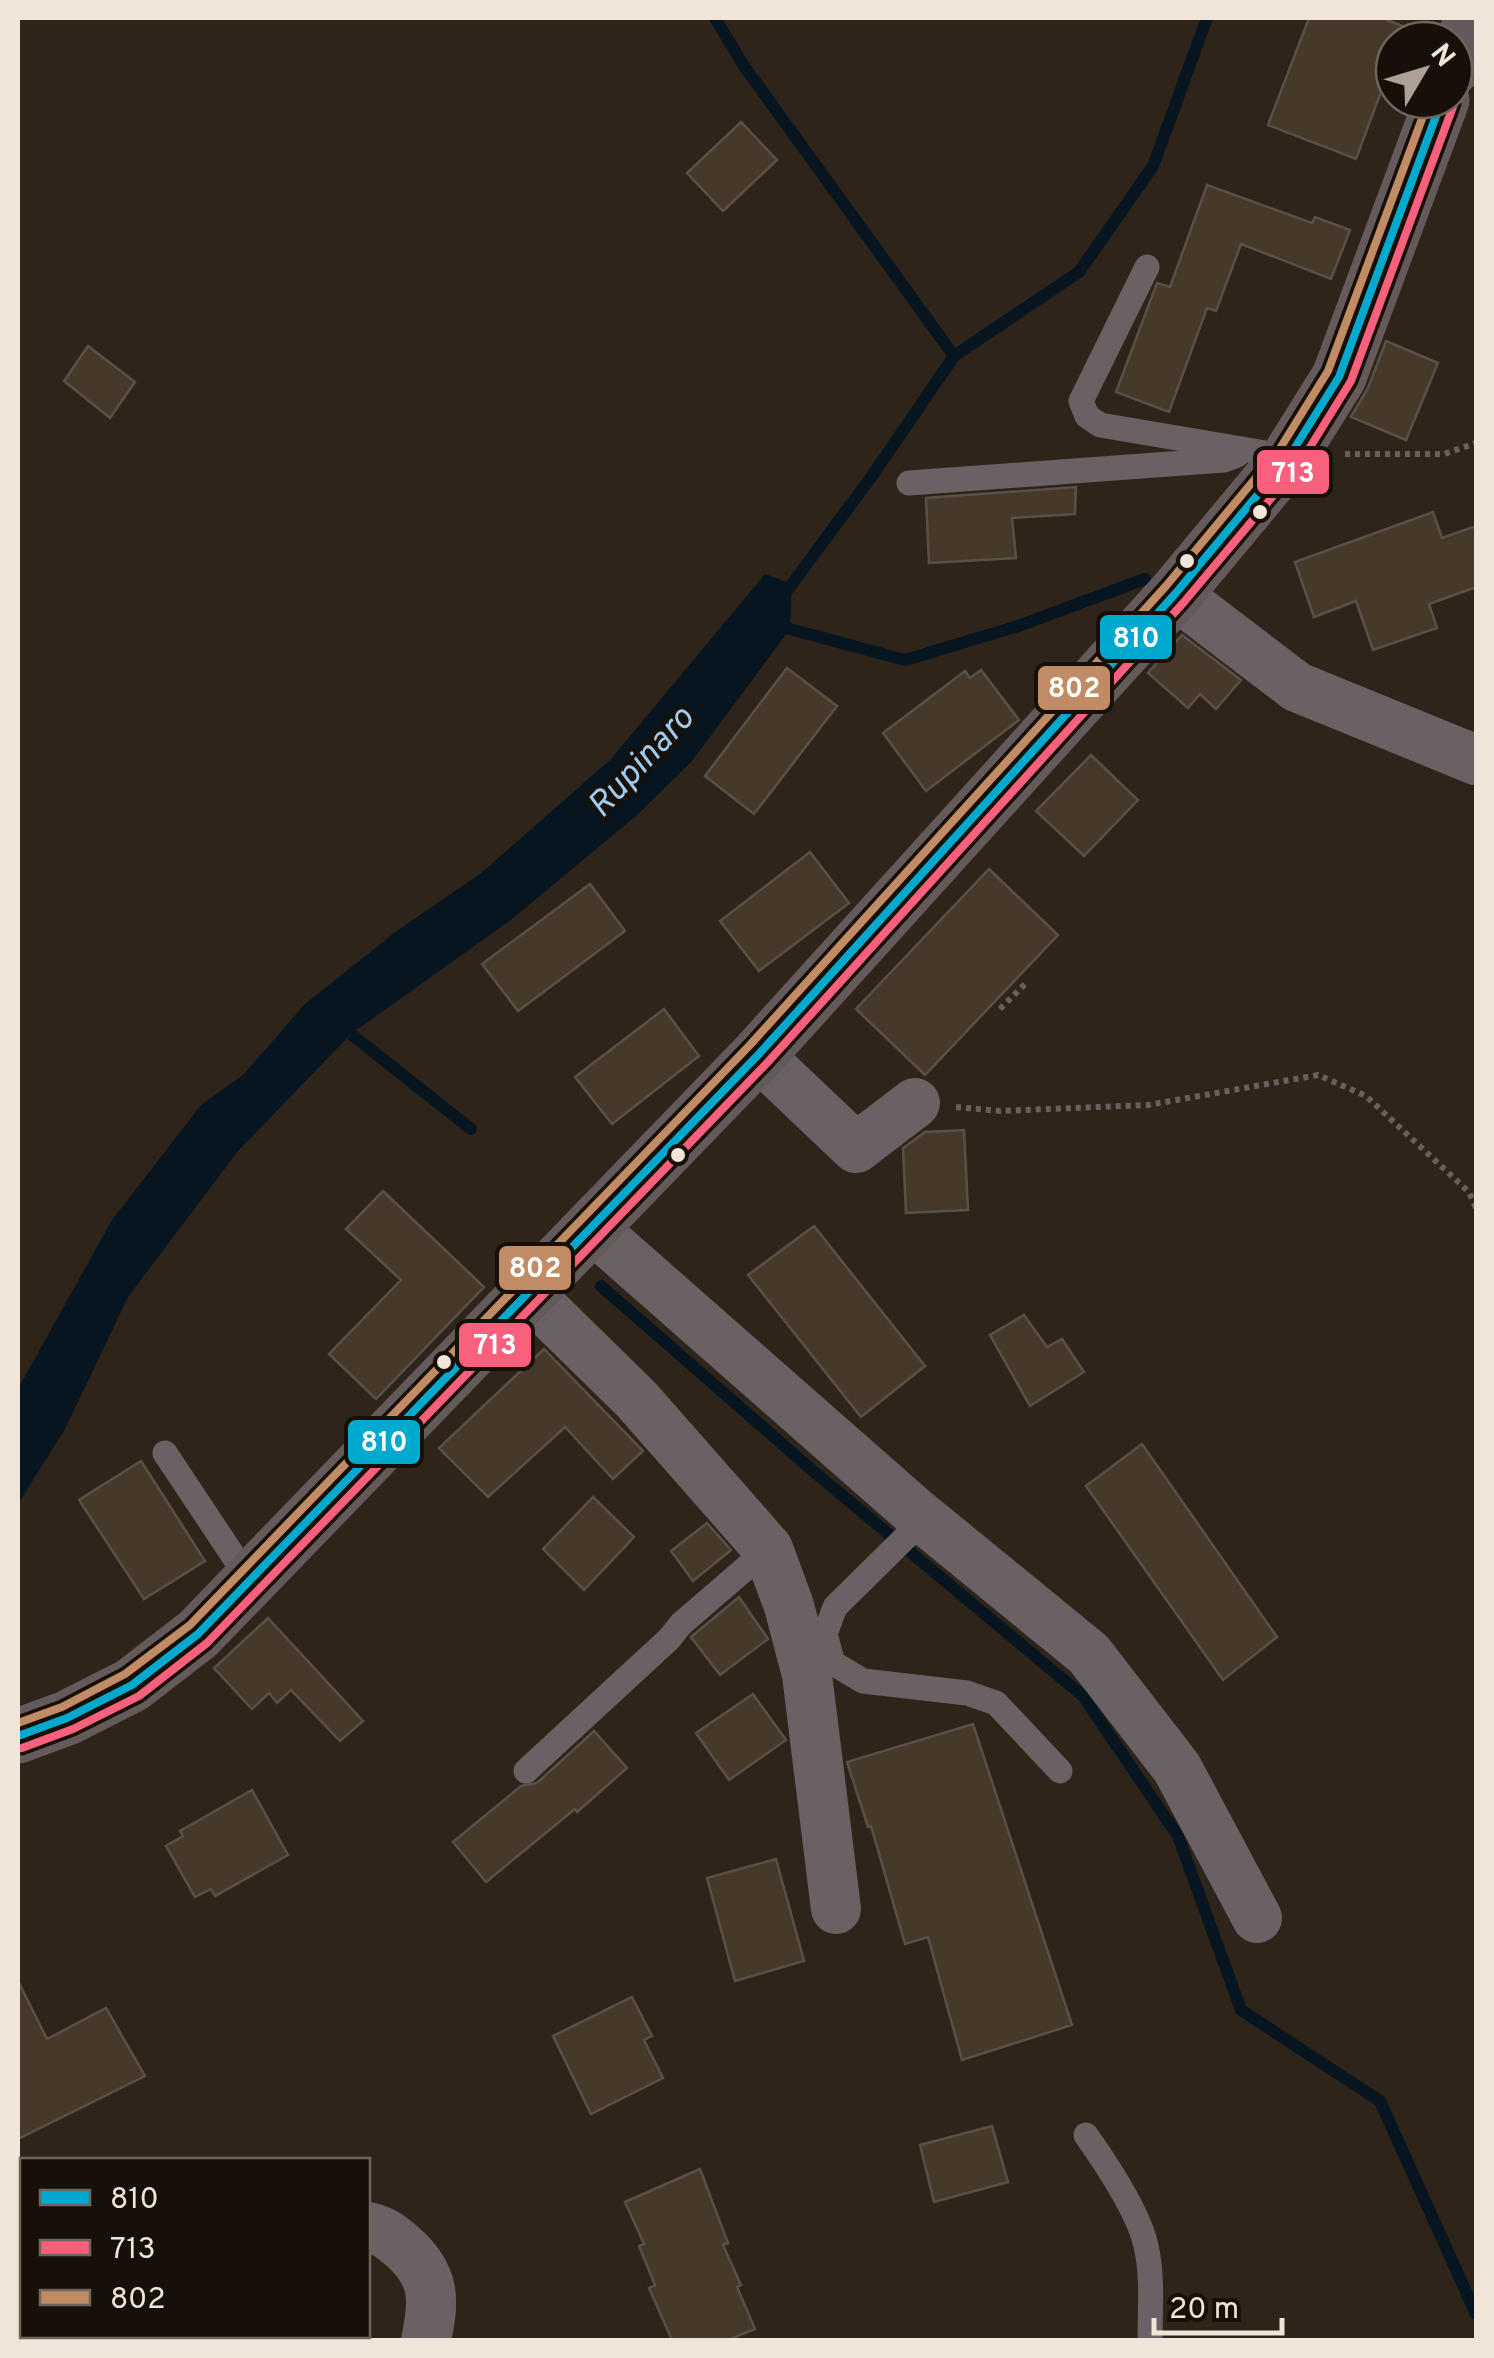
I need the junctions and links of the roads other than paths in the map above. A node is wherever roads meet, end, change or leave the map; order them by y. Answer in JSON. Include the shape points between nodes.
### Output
{"nodes":[{"id":1,"x":1435,"y":120,"type":"edge"},
{"id":2,"x":1148,"y":267,"type":"dead end"},
{"id":3,"x":1277,"y":453,"type":"junction"},
{"id":4,"x":909,"y":483,"type":"dead end"},
{"id":5,"x":1175,"y":594,"type":"junction"},
{"id":6,"x":1476,"y":760,"type":"edge"},
{"id":7,"x":758,"y":1055,"type":"junction"},
{"id":8,"x":915,"y":1103,"type":"road end"},
{"id":9,"x":592,"y":1228,"type":"junction"},
{"id":10,"x":529,"y":1294,"type":"junction"},
{"id":11,"x":165,"y":1452,"type":"dead end"},
{"id":12,"x":924,"y":1519,"type":"junction"},
{"id":13,"x":768,"y":1550,"type":"junction"},
{"id":14,"x":250,"y":1581,"type":"junction"},
{"id":15,"x":18,"y":1736,"type":"edge"},
{"id":16,"x":526,"y":1771,"type":"dead end"},
{"id":17,"x":1060,"y":1771,"type":"dead end"},
{"id":18,"x":836,"y":1909,"type":"dead end"},
{"id":19,"x":1257,"y":1918,"type":"dead end"},
{"id":20,"x":1086,"y":2134,"type":"dead end"},
{"id":21,"x":370,"y":2227,"type":"edge"},
{"id":22,"x":426,"y":2340,"type":"edge"},
{"id":23,"x":1150,"y":2340,"type":"edge"}],
"edges":[{"from":1,"to":3,"type":"main road","via":[[1339,377]]},
{"from":2,"to":3,"type":"lane","via":[[1081,400],[1087,416],[1100,426]]},
{"from":3,"to":4,"type":"lane"},
{"from":3,"to":5,"type":"main road"},
{"from":5,"to":6,"type":"street","via":[[1297,688]]},
{"from":5,"to":7,"type":"main road"},
{"from":7,"to":8,"type":"street","via":[[856,1148]]},
{"from":7,"to":9,"type":"main road"},
{"from":9,"to":10,"type":"main road"},
{"from":9,"to":12,"type":"street"},
{"from":10,"to":13,"type":"street","via":[[638,1400]]},
{"from":10,"to":14,"type":"main road"},
{"from":11,"to":14,"type":"lane"},
{"from":12,"to":17,"type":"lane","via":[[836,1607],[825,1634],[833,1663],[863,1680],[996,1703]]},
{"from":12,"to":19,"type":"street","via":[[1088,1654],[1177,1768]]},
{"from":13,"to":16,"type":"lane"},
{"from":13,"to":18,"type":"street","via":[[807,1676]]},
{"from":14,"to":15,"type":"main road","via":[[198,1634],[132,1685]]},
{"from":20,"to":23,"type":"lane","via":[[1146,2243]]},
{"from":21,"to":22,"type":"street","via":[[424,2266],[433,2310]]}]}
